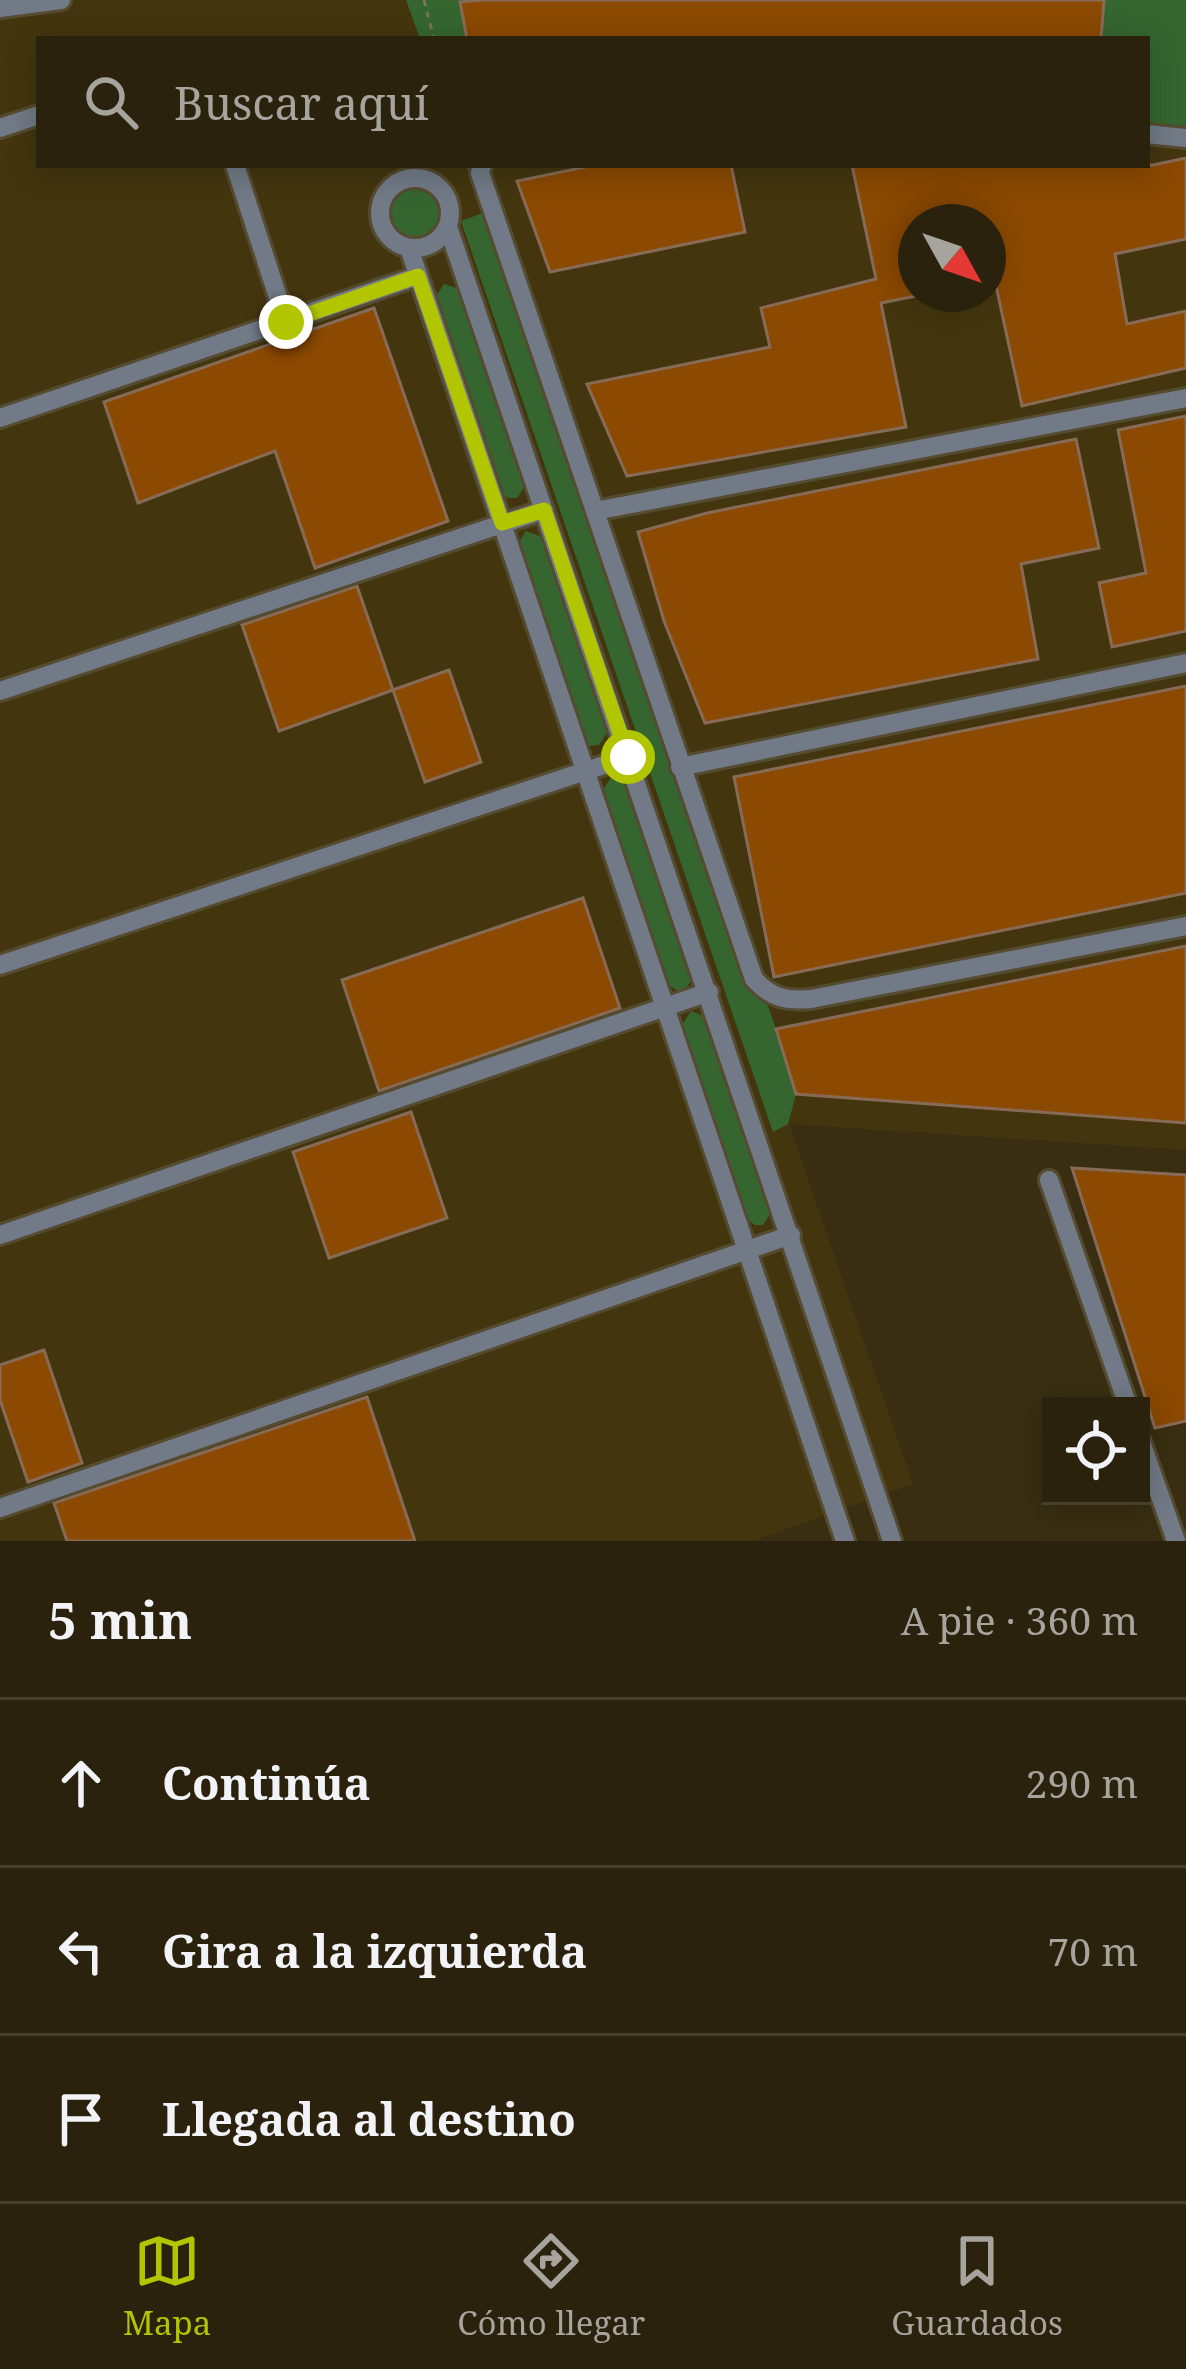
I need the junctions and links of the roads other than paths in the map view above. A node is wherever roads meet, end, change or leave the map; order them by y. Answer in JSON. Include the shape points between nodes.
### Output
{"nodes":[{"id":1,"x":61,"y":0,"type":"edge"},
{"id":2,"x":0,"y":8,"type":"edge"},
{"id":3,"x":36,"y":116,"type":"edge"},
{"id":4,"x":0,"y":128,"type":"edge"},
{"id":5,"x":1150,"y":134,"type":"edge"},
{"id":6,"x":1186,"y":138,"type":"edge"},
{"id":7,"x":236,"y":168,"type":"edge"},
{"id":8,"x":481,"y":168,"type":"edge"},
{"id":9,"x":448,"y":227,"type":"junction"},
{"id":10,"x":409,"y":248,"type":"junction"},
{"id":11,"x":418,"y":276,"type":"junction"},
{"id":12,"x":286,"y":322,"type":"junction"},
{"id":13,"x":0,"y":394,"type":"edge"},
{"id":14,"x":1186,"y":398,"type":"edge"},
{"id":15,"x":4,"y":416,"type":"edge"},
{"id":16,"x":544,"y":510,"type":"junction"},
{"id":17,"x":596,"y":511,"type":"junction"},
{"id":18,"x":502,"y":523,"type":"junction"},
{"id":19,"x":1186,"y":664,"type":"edge"},
{"id":20,"x":0,"y":691,"type":"edge"},
{"id":21,"x":628,"y":757,"type":"junction"},
{"id":22,"x":680,"y":767,"type":"junction"},
{"id":23,"x":586,"y":773,"type":"junction"},
{"id":24,"x":1186,"y":926,"type":"edge"},
{"id":25,"x":0,"y":964,"type":"edge"},
{"id":26,"x":709,"y":992,"type":"junction"},
{"id":27,"x":666,"y":1010,"type":"junction"},
{"id":28,"x":1049,"y":1180,"type":"dead end"},
{"id":29,"x":0,"y":1235,"type":"edge"},
{"id":30,"x":791,"y":1235,"type":"junction"},
{"id":31,"x":746,"y":1249,"type":"junction"},
{"id":32,"x":1125,"y":1397,"type":"edge"},
{"id":33,"x":1150,"y":1467,"type":"edge"},
{"id":34,"x":0,"y":1508,"type":"edge"},
{"id":35,"x":844,"y":1541,"type":"edge"},
{"id":36,"x":892,"y":1541,"type":"edge"},
{"id":37,"x":1176,"y":1541,"type":"edge"}],
"edges":[{"from":1,"to":2,"type":"lane"},
{"from":3,"to":4,"type":"lane"},
{"from":5,"to":6,"type":"lane"},
{"from":7,"to":12,"type":"lane"},
{"from":8,"to":17,"type":"lane"},
{"from":9,"to":10,"type":"lane","via":[[433,244]]},
{"from":9,"to":10,"type":"lane","via":[[450,205],[439,185],[418,177],[396,182],[380,213],[388,236]]},
{"from":9,"to":16,"type":"lane"},
{"from":10,"to":11,"type":"lane"},
{"from":11,"to":12,"type":"lane"},
{"from":11,"to":18,"type":"lane"},
{"from":12,"to":15,"type":"lane"},
{"from":13,"to":15,"type":"lane"},
{"from":14,"to":17,"type":"lane"},
{"from":16,"to":18,"type":"lane"},
{"from":16,"to":21,"type":"lane"},
{"from":17,"to":22,"type":"lane"},
{"from":18,"to":20,"type":"lane"},
{"from":18,"to":23,"type":"lane"},
{"from":19,"to":22,"type":"lane"},
{"from":21,"to":23,"type":"lane"},
{"from":21,"to":26,"type":"lane"},
{"from":22,"to":24,"type":"lane","via":[[754,979],[777,998],[811,999]]},
{"from":23,"to":25,"type":"lane"},
{"from":23,"to":27,"type":"lane"},
{"from":26,"to":27,"type":"lane"},
{"from":26,"to":30,"type":"lane"},
{"from":27,"to":29,"type":"lane"},
{"from":27,"to":31,"type":"lane"},
{"from":28,"to":32,"type":"lane"},
{"from":30,"to":31,"type":"lane"},
{"from":30,"to":36,"type":"lane"},
{"from":31,"to":34,"type":"lane"},
{"from":31,"to":35,"type":"lane"},
{"from":33,"to":37,"type":"lane"}]}
